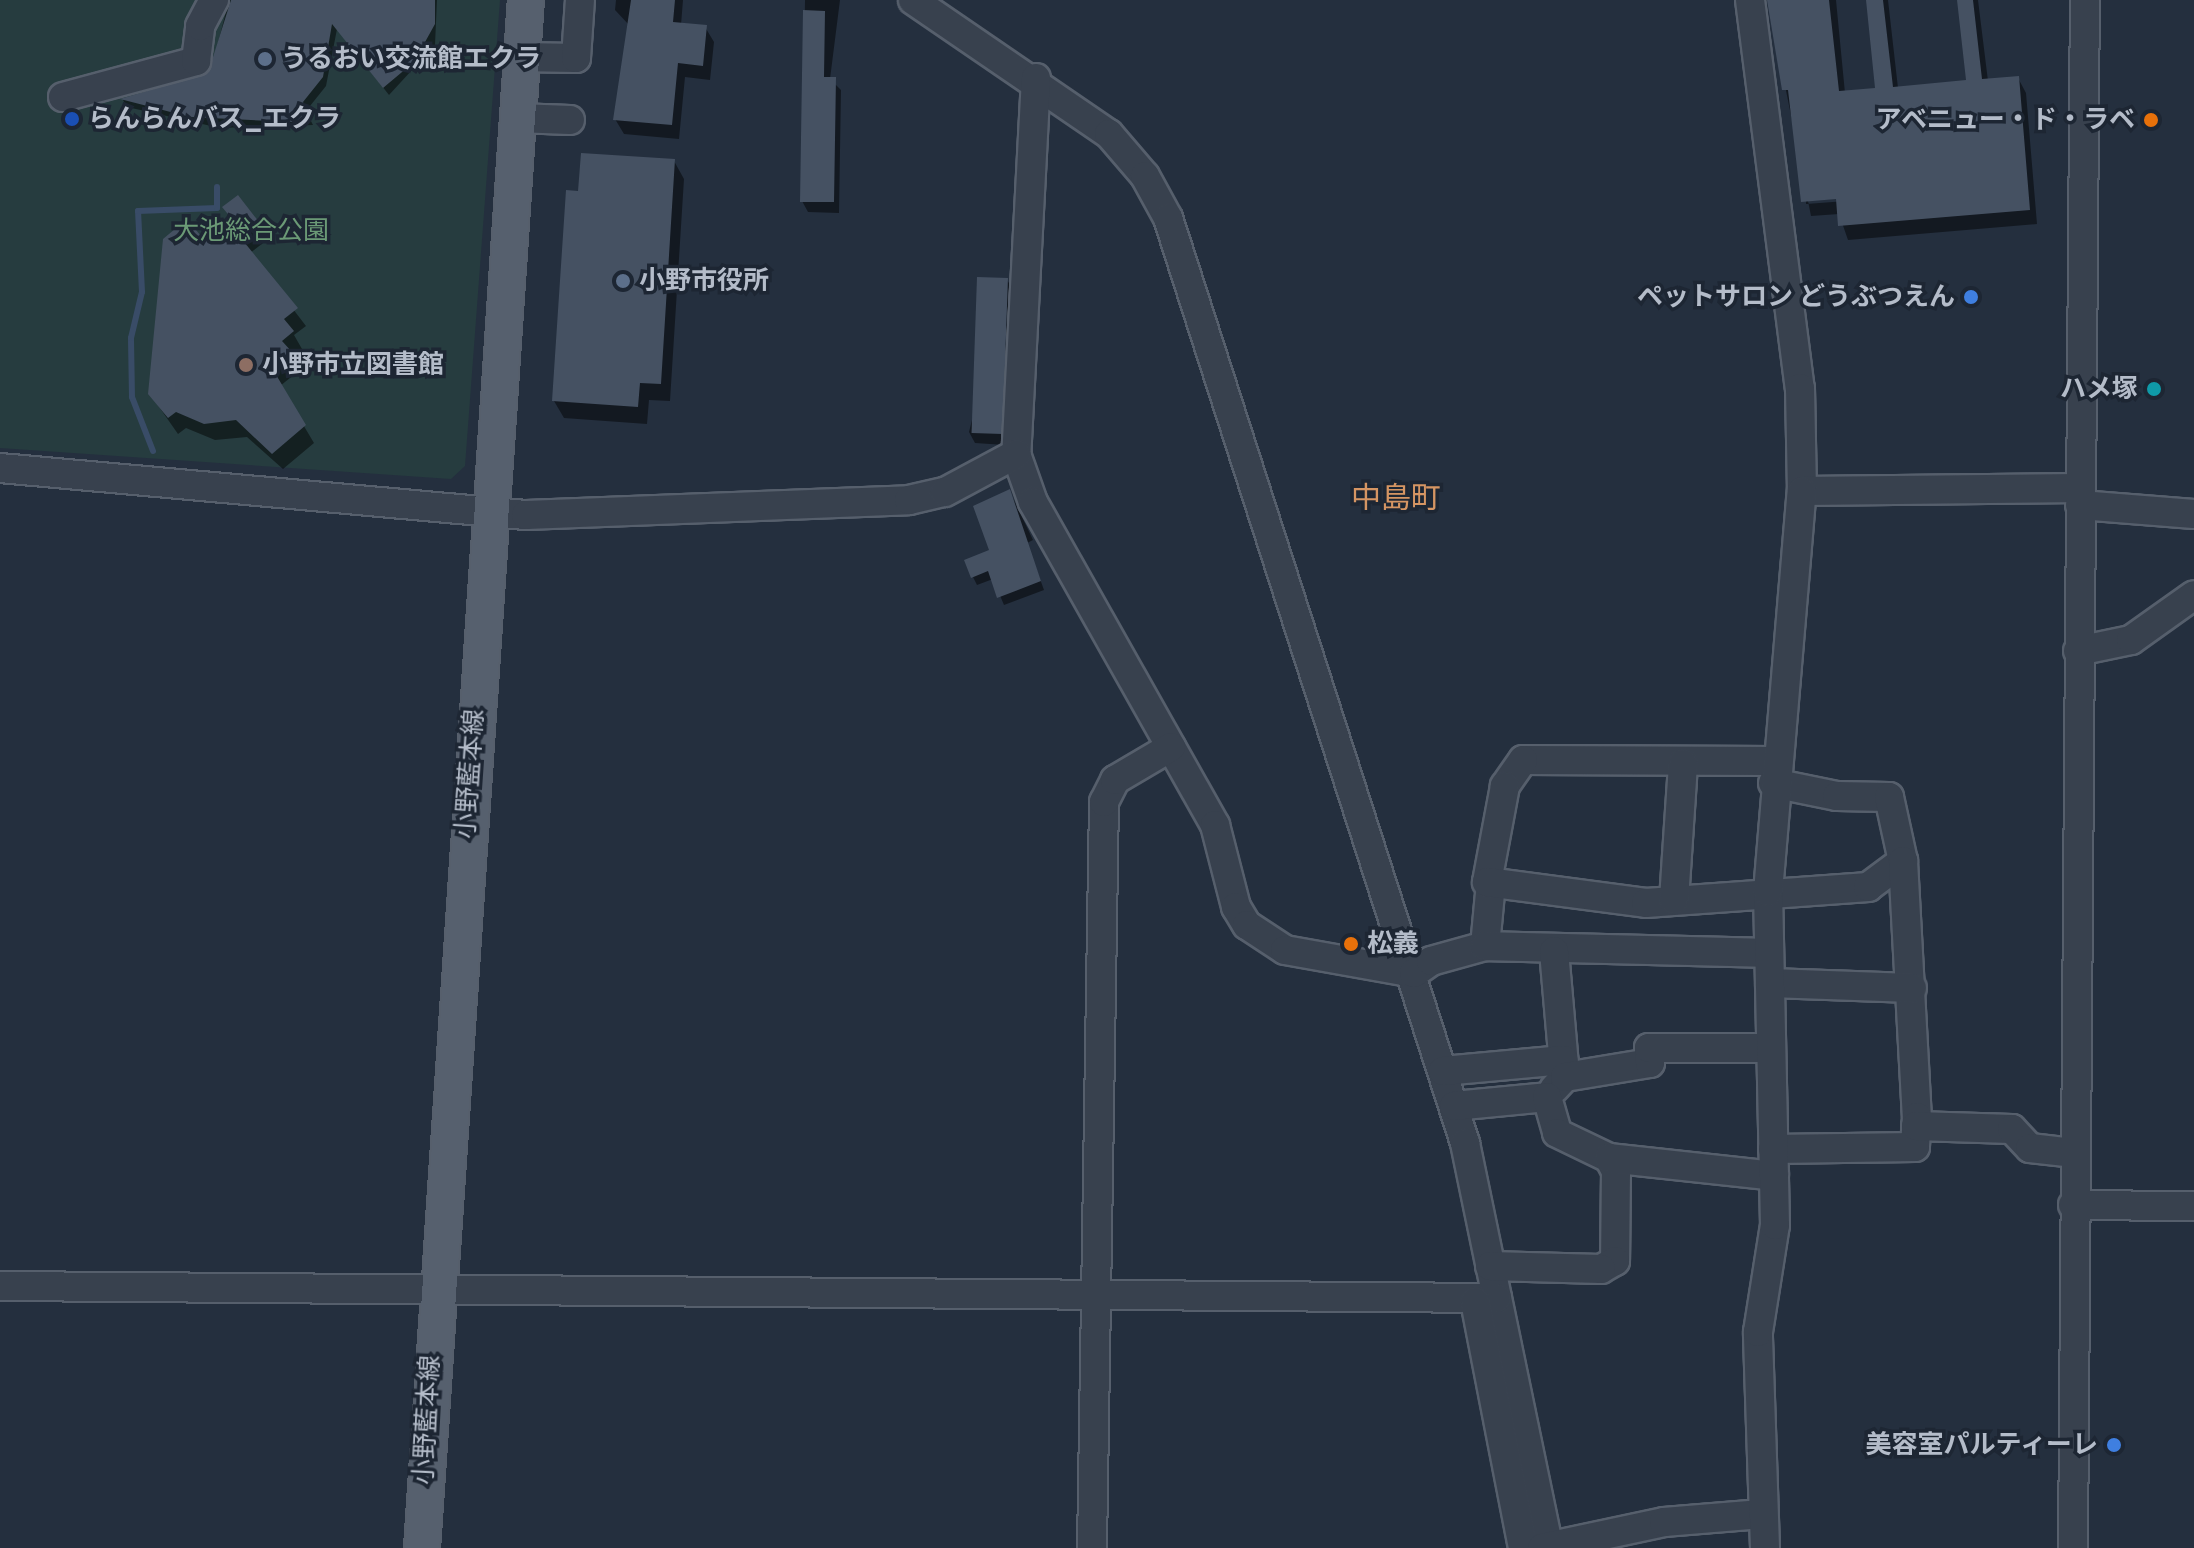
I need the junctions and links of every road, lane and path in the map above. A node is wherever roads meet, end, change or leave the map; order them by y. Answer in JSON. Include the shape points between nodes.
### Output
{"nodes":[{"id":1,"x":214,"y":0,"type":"edge"},
{"id":2,"x":526,"y":0,"type":"edge"},
{"id":3,"x":580,"y":0,"type":"edge"},
{"id":4,"x":913,"y":0,"type":"edge"},
{"id":5,"x":1750,"y":0,"type":"edge"},
{"id":6,"x":2085,"y":0,"type":"edge"},
{"id":7,"x":521,"y":57,"type":"junction"},
{"id":8,"x":1036,"y":78,"type":"junction"},
{"id":9,"x":63,"y":97,"type":"dead end"},
{"id":10,"x":517,"y":118,"type":"junction"},
{"id":11,"x":570,"y":120,"type":"dead end"},
{"id":12,"x":1016,"y":454,"type":"junction"},
{"id":13,"x":0,"y":468,"type":"edge"},
{"id":14,"x":1802,"y":491,"type":"junction"},
{"id":15,"x":2080,"y":497,"type":"junction"},
{"id":16,"x":488,"y":514,"type":"junction"},
{"id":17,"x":2194,"y":514,"type":"edge"},
{"id":18,"x":2194,"y":595,"type":"edge"},
{"id":19,"x":2078,"y":651,"type":"junction"},
{"id":20,"x":1171,"y":747,"type":"junction"},
{"id":21,"x":1683,"y":763,"type":"junction"},
{"id":22,"x":1774,"y":772,"type":"junction"},
{"id":23,"x":1903,"y":861,"type":"junction"},
{"id":24,"x":1491,"y":883,"type":"junction"},
{"id":25,"x":1768,"y":892,"type":"junction"},
{"id":26,"x":1674,"y":900,"type":"junction"},
{"id":27,"x":1485,"y":946,"type":"junction"},
{"id":28,"x":1554,"y":951,"type":"junction"},
{"id":29,"x":1769,"y":953,"type":"junction"},
{"id":30,"x":1414,"y":973,"type":"junction"},
{"id":31,"x":1770,"y":983,"type":"junction"},
{"id":32,"x":1912,"y":988,"type":"junction"},
{"id":33,"x":1771,"y":1048,"type":"junction"},
{"id":34,"x":1443,"y":1071,"type":"junction"},
{"id":35,"x":1559,"y":1078,"type":"junction"},
{"id":36,"x":1454,"y":1106,"type":"junction"},
{"id":37,"x":1916,"y":1137,"type":"junction"},
{"id":38,"x":2073,"y":1153,"type":"junction"},
{"id":39,"x":1609,"y":1158,"type":"junction"},
{"id":40,"x":1774,"y":1162,"type":"junction"},
{"id":41,"x":2073,"y":1205,"type":"junction"},
{"id":42,"x":2194,"y":1206,"type":"edge"},
{"id":43,"x":1490,"y":1266,"type":"junction"},
{"id":44,"x":0,"y":1286,"type":"edge"},
{"id":45,"x":433,"y":1292,"type":"junction"},
{"id":46,"x":1094,"y":1298,"type":"junction"},
{"id":47,"x":1486,"y":1299,"type":"junction"},
{"id":48,"x":1762,"y":1514,"type":"junction"},
{"id":49,"x":1541,"y":1547,"type":"edge"},
{"id":50,"x":422,"y":1548,"type":"edge"},
{"id":51,"x":1092,"y":1548,"type":"edge"},
{"id":52,"x":1765,"y":1548,"type":"edge"},
{"id":53,"x":2073,"y":1548,"type":"edge"}],
"edges":[{"from":1,"to":9,"type":"street","via":[[200,26],[196,61]]},
{"from":2,"to":7,"type":"main road","name":"小野藍本線"},
{"from":3,"to":7,"type":"street","via":[[576,58]]},
{"from":4,"to":8,"type":"street"},
{"from":5,"to":14,"type":"street","via":[[1800,388]]},
{"from":6,"to":15,"type":"street"},
{"from":7,"to":10,"type":"main road","name":"小野藍本線"},
{"from":8,"to":12,"type":"street"},
{"from":8,"to":30,"type":"street","via":[[1109,134],[1145,176],[1168,218]]},
{"from":10,"to":11,"type":"street"},
{"from":10,"to":16,"type":"main road","name":"小野藍本線"},
{"from":12,"to":16,"type":"street","via":[[945,492],[909,500]]},
{"from":12,"to":20,"type":"street","via":[[1033,502]]},
{"from":13,"to":16,"type":"street"},
{"from":14,"to":15,"type":"street"},
{"from":14,"to":22,"type":"street"},
{"from":15,"to":17,"type":"street"},
{"from":15,"to":19,"type":"street"},
{"from":16,"to":45,"type":"main road","name":"小野藍本線"},
{"from":18,"to":19,"type":"street","via":[[2131,640]]},
{"from":19,"to":38,"type":"street"},
{"from":20,"to":30,"type":"street","via":[[1215,825],[1247,925],[1285,950]]},
{"from":20,"to":46,"type":"street","via":[[1115,780],[1104,802]]},
{"from":21,"to":22,"type":"street"},
{"from":21,"to":24,"type":"street","via":[[1523,760],[1505,786],[1488,865]]},
{"from":21,"to":26,"type":"street"},
{"from":22,"to":23,"type":"street","via":[[1889,797]]},
{"from":22,"to":25,"type":"street"},
{"from":23,"to":25,"type":"street","via":[[1868,887]]},
{"from":23,"to":32,"type":"street"},
{"from":24,"to":26,"type":"street","via":[[1514,880],[1646,903]]},
{"from":24,"to":27,"type":"street"},
{"from":25,"to":26,"type":"street"},
{"from":25,"to":29,"type":"street"},
{"from":27,"to":28,"type":"street"},
{"from":27,"to":30,"type":"street","via":[[1431,961]]},
{"from":28,"to":29,"type":"street"},
{"from":28,"to":35,"type":"street"},
{"from":29,"to":31,"type":"street"},
{"from":30,"to":34,"type":"street"},
{"from":31,"to":32,"type":"street"},
{"from":31,"to":33,"type":"street"},
{"from":32,"to":37,"type":"street"},
{"from":33,"to":35,"type":"street","via":[[1649,1048],[1650,1063]]},
{"from":33,"to":40,"type":"street"},
{"from":34,"to":35,"type":"street"},
{"from":34,"to":36,"type":"street"},
{"from":35,"to":36,"type":"street"},
{"from":35,"to":39,"type":"street","via":[[1557,1133]]},
{"from":36,"to":43,"type":"street"},
{"from":37,"to":38,"type":"street","via":[[2012,1129],[2030,1148]]},
{"from":37,"to":40,"type":"street"},
{"from":38,"to":41,"type":"street"},
{"from":39,"to":40,"type":"street"},
{"from":39,"to":43,"type":"street","via":[[1616,1171],[1615,1261],[1601,1269]]},
{"from":40,"to":48,"type":"street","via":[[1773,1256],[1758,1332]]},
{"from":41,"to":42,"type":"street"},
{"from":41,"to":53,"type":"street"},
{"from":43,"to":47,"type":"street"},
{"from":44,"to":45,"type":"street"},
{"from":45,"to":46,"type":"street"},
{"from":45,"to":50,"type":"main road","name":"小野藍本線"},
{"from":46,"to":47,"type":"street"},
{"from":46,"to":51,"type":"street"},
{"from":47,"to":49,"type":"street"},
{"from":48,"to":49,"type":"street","via":[[1664,1522]]},
{"from":48,"to":52,"type":"street"}]}
